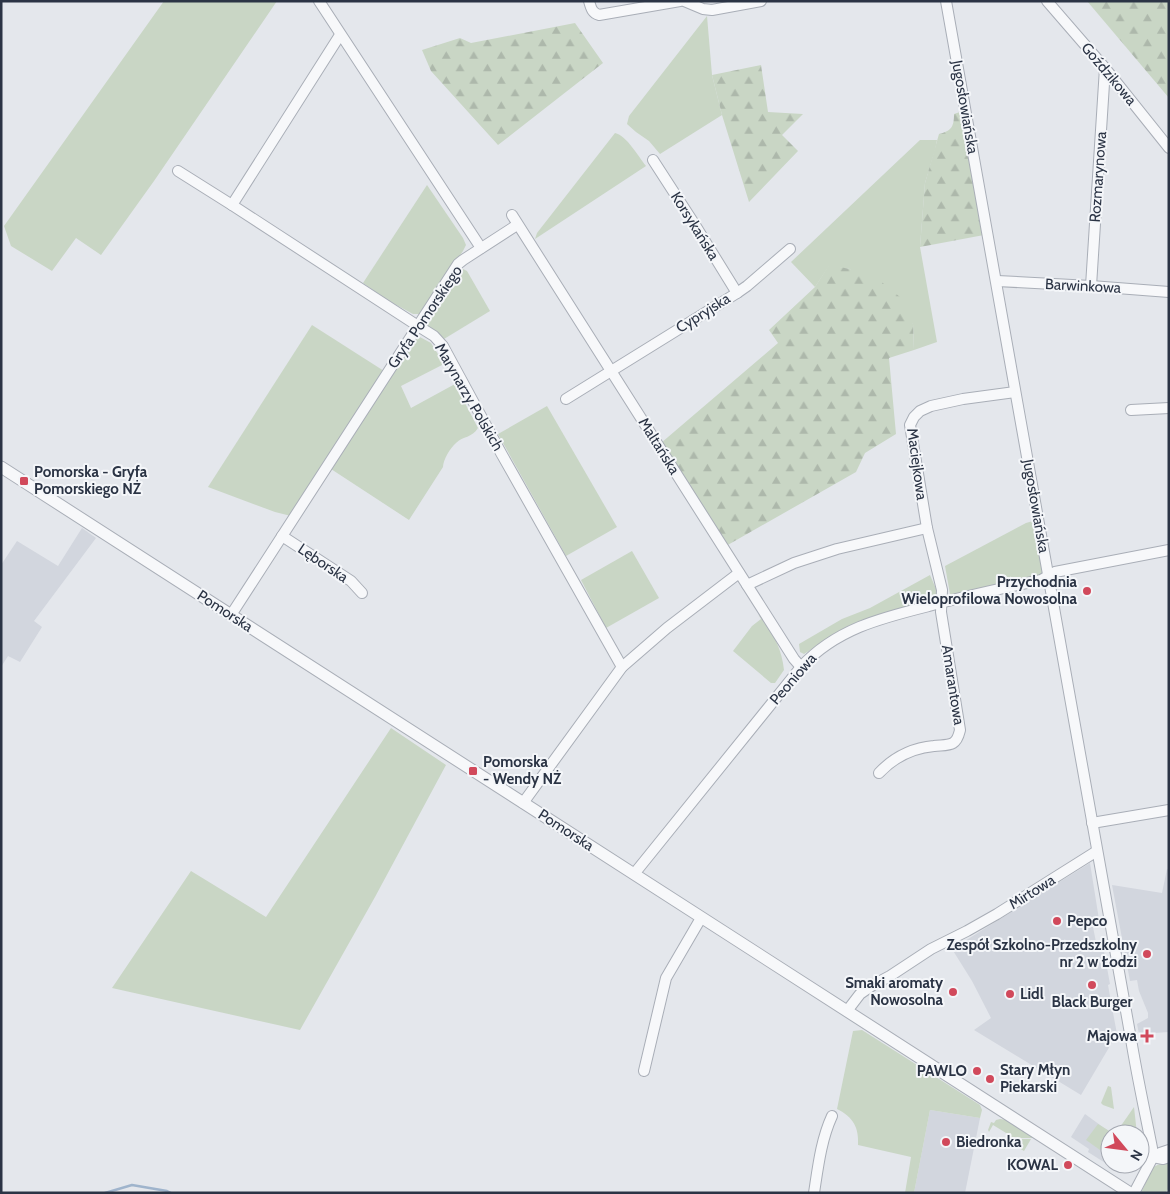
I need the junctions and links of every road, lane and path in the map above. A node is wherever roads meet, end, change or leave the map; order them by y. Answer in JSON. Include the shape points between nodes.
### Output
{"nodes":[{"id":1,"x":319,"y":1,"type":"edge"},
{"id":2,"x":589,"y":1,"type":"edge"},
{"id":3,"x":680,"y":1,"type":"edge"},
{"id":4,"x":684,"y":1,"type":"edge"},
{"id":5,"x":761,"y":1,"type":"edge"},
{"id":6,"x":946,"y":1,"type":"edge"},
{"id":7,"x":1047,"y":1,"type":"edge"},
{"id":8,"x":340,"y":35,"type":"junction"},
{"id":9,"x":1105,"y":68,"type":"junction"},
{"id":10,"x":1169,"y":148,"type":"edge"},
{"id":11,"x":653,"y":160,"type":"dead end"},
{"id":12,"x":178,"y":171,"type":"dead end"},
{"id":13,"x":232,"y":205,"type":"junction"},
{"id":14,"x":512,"y":215,"type":"dead end"},
{"id":15,"x":517,"y":225,"type":"junction"},
{"id":16,"x":481,"y":248,"type":"junction"},
{"id":17,"x":790,"y":249,"type":"dead end"},
{"id":18,"x":997,"y":281,"type":"junction"},
{"id":19,"x":1090,"y":286,"type":"junction"},
{"id":20,"x":1169,"y":292,"type":"edge"},
{"id":21,"x":737,"y":293,"type":"junction"},
{"id":22,"x":418,"y":326,"type":"junction"},
{"id":23,"x":610,"y":370,"type":"junction"},
{"id":24,"x":1015,"y":392,"type":"junction"},
{"id":25,"x":566,"y":398,"type":"dead end"},
{"id":26,"x":1169,"y":408,"type":"edge"},
{"id":27,"x":1131,"y":410,"type":"dead end"},
{"id":28,"x":1,"y":467,"type":"edge"},
{"id":29,"x":927,"y":528,"type":"junction"},
{"id":30,"x":282,"y":536,"type":"junction"},
{"id":31,"x":1169,"y":550,"type":"edge"},
{"id":32,"x":739,"y":573,"type":"junction"},
{"id":33,"x":1048,"y":576,"type":"junction"},
{"id":34,"x":747,"y":585,"type":"junction"},
{"id":35,"x":362,"y":592,"type":"dead end"},
{"id":36,"x":942,"y":602,"type":"junction"},
{"id":37,"x":231,"y":615,"type":"junction"},
{"id":38,"x":622,"y":667,"type":"junction"},
{"id":39,"x":801,"y":667,"type":"junction"},
{"id":40,"x":879,"y":773,"type":"dead end"},
{"id":41,"x":523,"y":803,"type":"junction"},
{"id":42,"x":1169,"y":810,"type":"edge"},
{"id":43,"x":1092,"y":823,"type":"junction"},
{"id":44,"x":1098,"y":851,"type":"junction"},
{"id":45,"x":634,"y":874,"type":"junction"},
{"id":46,"x":701,"y":918,"type":"junction"},
{"id":47,"x":847,"y":1011,"type":"junction"},
{"id":48,"x":644,"y":1071,"type":"dead end"},
{"id":49,"x":832,"y":1116,"type":"dead end"},
{"id":50,"x":1169,"y":1150,"type":"edge"},
{"id":51,"x":1152,"y":1157,"type":"junction"},
{"id":52,"x":1169,"y":1157,"type":"edge"},
{"id":53,"x":814,"y":1193,"type":"edge"},
{"id":54,"x":1132,"y":1193,"type":"edge"}],
"edges":[{"from":1,"to":8,"type":"street"},
{"from":2,"to":3,"type":"street","via":[[599,15]]},
{"from":4,"to":5,"type":"street","via":[[712,10]]},
{"from":6,"to":18,"type":"street","name":"Jugosłowiańska"},
{"from":7,"to":9,"type":"street","name":"Goździkowa"},
{"from":8,"to":13,"type":"street"},
{"from":8,"to":16,"type":"street"},
{"from":9,"to":10,"type":"street","name":"Goździkowa"},
{"from":9,"to":19,"type":"street","name":"Rozmarynowa"},
{"from":11,"to":21,"type":"street","name":"Korsykańska"},
{"from":12,"to":13,"type":"street","name":"Marynarzy Polskich"},
{"from":13,"to":22,"type":"street","name":"Marynarzy Polskich"},
{"from":14,"to":15,"type":"street","name":"Maltańska"},
{"from":15,"to":16,"type":"street"},
{"from":15,"to":23,"type":"street","name":"Maltańska"},
{"from":16,"to":22,"type":"street","name":"Gryfa Pomorskiego","via":[[458,264]]},
{"from":17,"to":21,"type":"street","name":"Cypryjska"},
{"from":18,"to":19,"type":"street","name":"Barwinkowa"},
{"from":18,"to":24,"type":"street","name":"Jugosłowiańska"},
{"from":19,"to":20,"type":"street","name":"Barwinkowa"},
{"from":21,"to":23,"type":"street","name":"Cypryjska"},
{"from":22,"to":30,"type":"street","name":"Gryfa Pomorskiego"},
{"from":22,"to":38,"type":"street","name":"Marynarzy Polskich","via":[[434,336],[442,346]]},
{"from":23,"to":25,"type":"street","name":"Cypryjska"},
{"from":23,"to":32,"type":"street","name":"Maltańska"},
{"from":24,"to":29,"type":"street","name":"Maciejkowa","via":[[931,406],[914,417],[910,431]]},
{"from":24,"to":33,"type":"street","name":"Jugosłowiańska"},
{"from":26,"to":27,"type":"street"},
{"from":28,"to":37,"type":"street","name":"Pomorska"},
{"from":29,"to":34,"type":"street","via":[[816,556]]},
{"from":29,"to":36,"type":"street","name":"Maciejkowa"},
{"from":30,"to":35,"type":"street","name":"Lęborska"},
{"from":30,"to":37,"type":"street","name":"Gryfa Pomorskiego"},
{"from":31,"to":33,"type":"street","name":"Peoniowa"},
{"from":32,"to":34,"type":"street","name":"Maltańska"},
{"from":32,"to":38,"type":"street"},
{"from":33,"to":36,"type":"street","name":"Peoniowa"},
{"from":33,"to":43,"type":"street","name":"Jugosłowiańska"},
{"from":34,"to":39,"type":"street","name":"Maltańska"},
{"from":36,"to":39,"type":"street","name":"Peoniowa","via":[[851,630],[825,646]]},
{"from":36,"to":40,"type":"street","name":"Amarantowa","via":[[960,734],[953,743],[904,753]]},
{"from":37,"to":41,"type":"street","name":"Pomorska"},
{"from":38,"to":41,"type":"street"},
{"from":39,"to":45,"type":"street","name":"Peoniowa"},
{"from":41,"to":45,"type":"street","name":"Pomorska"},
{"from":42,"to":43,"type":"street"},
{"from":43,"to":44,"type":"street","name":"Jugosłowiańska"},
{"from":44,"to":47,"type":"street","name":"Mirtowa","via":[[997,914],[930,948],[860,994]]},
{"from":44,"to":51,"type":"street","name":"Jugosłowiańska"},
{"from":45,"to":46,"type":"street","name":"Pomorska"},
{"from":46,"to":47,"type":"street","name":"Pomorska"},
{"from":46,"to":48,"type":"street","via":[[666,978]]},
{"from":47,"to":54,"type":"street","name":"Pomorska"},
{"from":49,"to":53,"type":"street","via":[[822,1145]]},
{"from":50,"to":51,"type":"street"},
{"from":51,"to":52,"type":"street"},
{"from":51,"to":54,"type":"street"}]}
